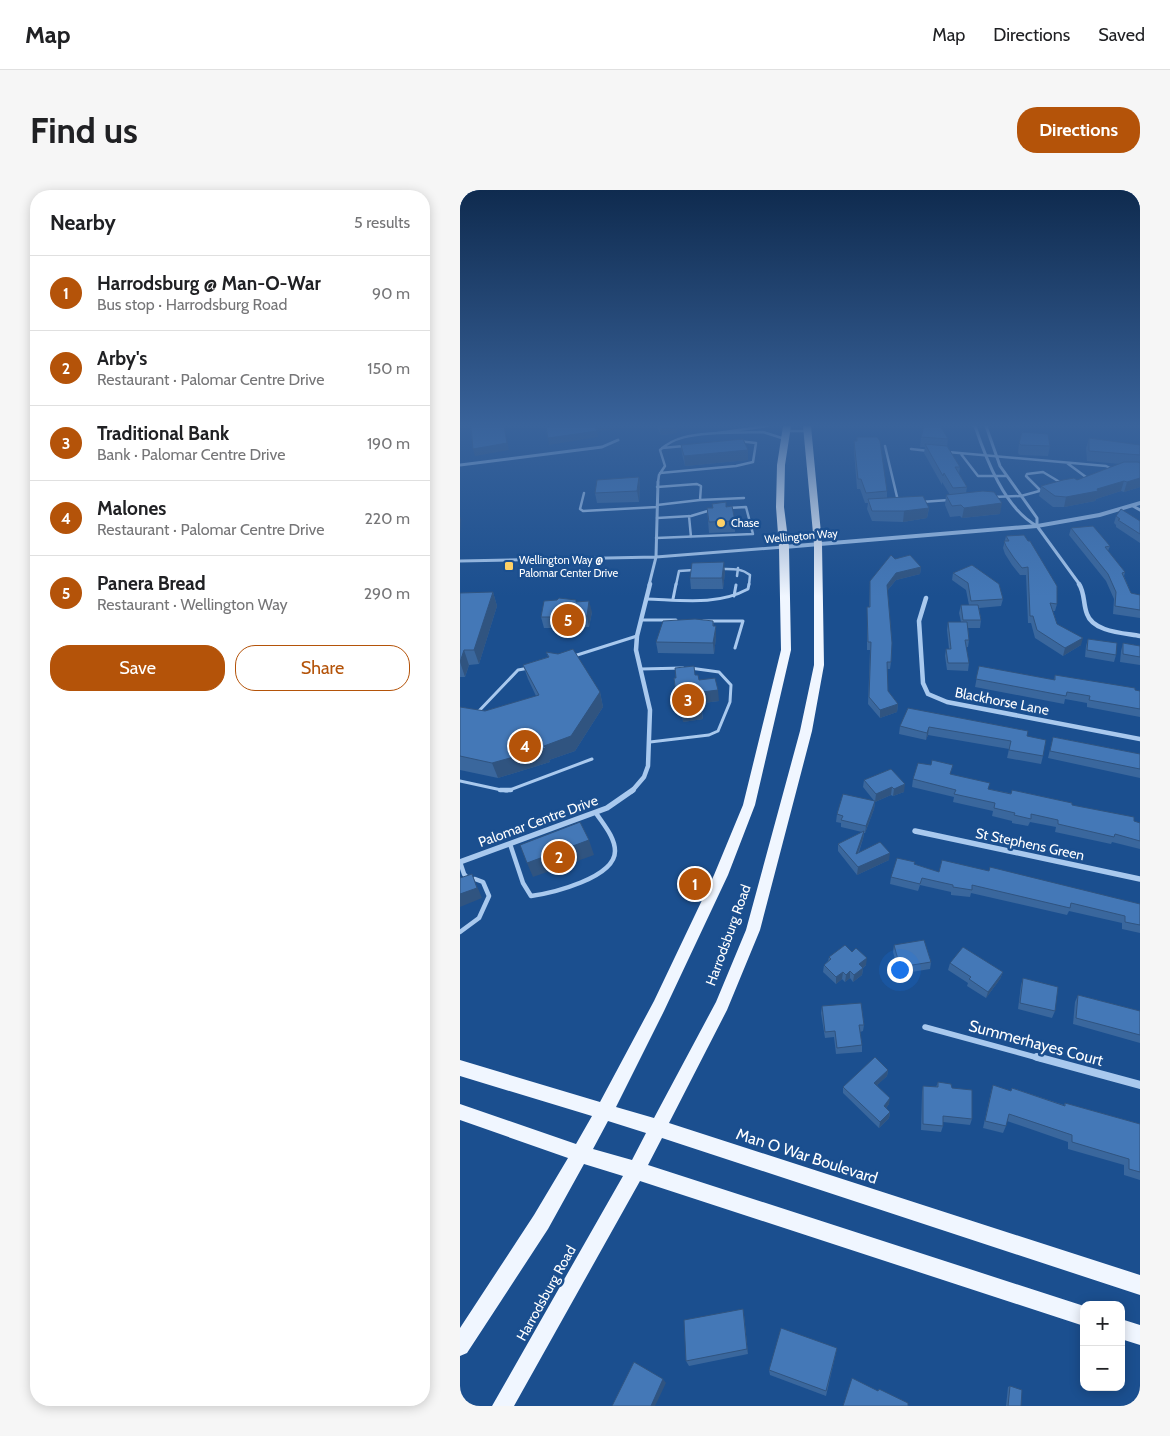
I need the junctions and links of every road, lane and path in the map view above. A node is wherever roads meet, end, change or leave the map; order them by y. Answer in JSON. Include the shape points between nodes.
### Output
{"nodes":[{"id":1,"x":658,"y":482,"type":"edge"},
{"id":2,"x":781,"y":483,"type":"edge"},
{"id":3,"x":812,"y":483,"type":"edge"},
{"id":4,"x":894,"y":483,"type":"edge"},
{"id":5,"x":1000,"y":483,"type":"edge"},
{"id":6,"x":1011,"y":483,"type":"edge"},
{"id":7,"x":1033,"y":483,"type":"edge"},
{"id":8,"x":1062,"y":483,"type":"edge"},
{"id":9,"x":657,"y":487,"type":"junction"},
{"id":10,"x":1057,"y":487,"type":"edge"},
{"id":11,"x":1049,"y":489,"type":"edge"},
{"id":12,"x":1041,"y":491,"type":"junction"},
{"id":13,"x":584,"y":493,"type":"dead end"},
{"id":14,"x":1008,"y":496,"type":"junction"},
{"id":15,"x":1021,"y":496,"type":"junction"},
{"id":16,"x":744,"y":498,"type":"dead end"},
{"id":17,"x":990,"y":498,"type":"edge"},
{"id":18,"x":700,"y":500,"type":"junction"},
{"id":19,"x":954,"y":500,"type":"edge"},
{"id":20,"x":917,"y":502,"type":"edge"},
{"id":21,"x":1140,"y":503,"type":"edge"},
{"id":22,"x":890,"y":504,"type":"edge"},
{"id":23,"x":657,"y":506,"type":"junction"},
{"id":24,"x":1133,"y":506,"type":"junction"},
{"id":25,"x":714,"y":509,"type":"edge"},
{"id":26,"x":722,"y":509,"type":"edge"},
{"id":27,"x":1140,"y":510,"type":"edge"},
{"id":28,"x":690,"y":516,"type":"junction"},
{"id":29,"x":657,"y":518,"type":"junction"},
{"id":30,"x":1037,"y":526,"type":"junction"},
{"id":31,"x":691,"y":537,"type":"junction"},
{"id":32,"x":656,"y":538,"type":"junction"},
{"id":33,"x":818,"y":544,"type":"junction"},
{"id":34,"x":784,"y":547,"type":"junction"},
{"id":35,"x":656,"y":557,"type":"junction"},
{"id":36,"x":460,"y":561,"type":"edge"},
{"id":37,"x":738,"y":568,"type":"junction"},
{"id":38,"x":718,"y":569,"type":"edge"},
{"id":39,"x":698,"y":570,"type":"edge"},
{"id":40,"x":737,"y":576,"type":"dead end"},
{"id":41,"x":736,"y":585,"type":"dead end"},
{"id":42,"x":734,"y":596,"type":"junction"},
{"id":43,"x":926,"y":598,"type":"dead end"},
{"id":44,"x":646,"y":599,"type":"junction"},
{"id":45,"x":673,"y":599,"type":"junction"},
{"id":46,"x":641,"y":620,"type":"junction"},
{"id":47,"x":678,"y":620,"type":"edge"},
{"id":48,"x":697,"y":620,"type":"edge"},
{"id":49,"x":637,"y":636,"type":"junction"},
{"id":50,"x":1140,"y":636,"type":"edge"},
{"id":51,"x":735,"y":648,"type":"dead end"},
{"id":52,"x":565,"y":659,"type":"edge"},
{"id":53,"x":537,"y":666,"type":"edge"},
{"id":54,"x":641,"y":669,"type":"junction"},
{"id":55,"x":468,"y":712,"type":"edge"},
{"id":56,"x":1140,"y":739,"type":"edge"},
{"id":57,"x":650,"y":742,"type":"junction"},
{"id":58,"x":592,"y":758,"type":"dead end"},
{"id":59,"x":460,"y":781,"type":"edge"},
{"id":60,"x":596,"y":813,"type":"junction"},
{"id":61,"x":915,"y":831,"type":"dead end"},
{"id":62,"x":510,"y":844,"type":"junction"},
{"id":63,"x":460,"y":862,"type":"edge"},
{"id":64,"x":1140,"y":879,"type":"edge"},
{"id":65,"x":460,"y":932,"type":"edge"},
{"id":66,"x":925,"y":1027,"type":"dead end"},
{"id":67,"x":460,"y":1068,"type":"edge"},
{"id":68,"x":1140,"y":1085,"type":"edge"},
{"id":69,"x":460,"y":1112,"type":"edge"},
{"id":70,"x":604,"y":1112,"type":"junction"},
{"id":71,"x":658,"y":1128,"type":"junction"},
{"id":72,"x":580,"y":1154,"type":"junction"},
{"id":73,"x":636,"y":1170,"type":"junction"},
{"id":74,"x":1140,"y":1285,"type":"edge"},
{"id":75,"x":1080,"y":1315,"type":"edge"},
{"id":76,"x":1125,"y":1330,"type":"edge"},
{"id":77,"x":1140,"y":1335,"type":"edge"},
{"id":78,"x":460,"y":1346,"type":"edge"},
{"id":79,"x":502,"y":1406,"type":"edge"}],
"edges":[{"from":1,"to":9,"type":"street","name":"Palomar Centre Drive"},
{"from":2,"to":34,"type":"main road","name":"Harrodsburg Road"},
{"from":3,"to":33,"type":"main road","name":"Harrodsburg Road"},
{"from":4,"to":22,"type":"lane","via":[[899,503]]},
{"from":5,"to":14,"type":"street"},
{"from":6,"to":15,"type":"street"},
{"from":7,"to":12,"type":"lane"},
{"from":8,"to":10,"type":"lane","via":[[1065,485]]},
{"from":9,"to":18,"type":"lane","via":[[697,484],[701,486]]},
{"from":9,"to":23,"type":"street","name":"Palomar Centre Drive"},
{"from":11,"to":12,"type":"lane"},
{"from":12,"to":15,"type":"lane"},
{"from":13,"to":23,"type":"lane","via":[[580,509],[583,511]]},
{"from":14,"to":15,"type":"lane"},
{"from":14,"to":17,"type":"lane"},
{"from":14,"to":30,"type":"street","via":[[1024,520]]},
{"from":15,"to":30,"type":"street","via":[[1037,518]]},
{"from":16,"to":18,"type":"lane"},
{"from":18,"to":23,"type":"lane"},
{"from":19,"to":20,"type":"lane"},
{"from":21,"to":24,"type":"street","name":"Wellington Way"},
{"from":23,"to":29,"type":"street","name":"Palomar Centre Drive"},
{"from":24,"to":27,"type":"street"},
{"from":24,"to":30,"type":"street","name":"Wellington Way"},
{"from":25,"to":28,"type":"lane"},
{"from":26,"to":31,"type":"lane","via":[[746,507],[753,534]]},
{"from":28,"to":29,"type":"lane"},
{"from":28,"to":31,"type":"lane"},
{"from":29,"to":32,"type":"street","name":"Palomar Centre Drive"},
{"from":30,"to":33,"type":"street","name":"Wellington Way"},
{"from":30,"to":50,"type":"street","via":[[1082,588],[1087,615],[1092,623]]},
{"from":31,"to":32,"type":"lane"},
{"from":32,"to":35,"type":"street","name":"Palomar Centre Drive"},
{"from":33,"to":34,"type":"street","name":"Wellington Way"},
{"from":33,"to":71,"type":"main road","name":"Harrodsburg Road","via":[[819,665],[777,846],[753,930],[722,1006]]},
{"from":34,"to":35,"type":"street","name":"Wellington Way"},
{"from":34,"to":70,"type":"main road","name":"Harrodsburg Road","via":[[786,650],[749,805],[721,875]]},
{"from":35,"to":36,"type":"street","name":"Wellington Way"},
{"from":35,"to":44,"type":"street","name":"Palomar Centre Drive"},
{"from":37,"to":38,"type":"lane"},
{"from":37,"to":40,"type":"lane"},
{"from":37,"to":42,"type":"lane","via":[[750,575],[748,588]]},
{"from":39,"to":45,"type":"lane","via":[[679,571]]},
{"from":41,"to":42,"type":"lane"},
{"from":42,"to":45,"type":"lane"},
{"from":43,"to":56,"type":"street","name":"Blackhorse Lane","via":[[919,621],[923,683],[928,694],[947,702]]},
{"from":44,"to":45,"type":"lane"},
{"from":44,"to":46,"type":"street","name":"Palomar Centre Drive"},
{"from":46,"to":47,"type":"lane"},
{"from":46,"to":49,"type":"street","name":"Palomar Centre Drive"},
{"from":48,"to":51,"type":"lane","via":[[743,621]]},
{"from":49,"to":52,"type":"lane"},
{"from":49,"to":54,"type":"street","name":"Palomar Centre Drive","via":[[636,650]]},
{"from":53,"to":55,"type":"lane","via":[[518,670],[476,714]]},
{"from":54,"to":57,"type":"street","name":"Palomar Centre Drive","via":[[649,697]]},
{"from":54,"to":57,"type":"lane","via":[[711,669],[723,675],[731,685],[730,702],[718,731],[709,736]]},
{"from":57,"to":60,"type":"street","name":"Palomar Centre Drive","via":[[648,766],[639,785]]},
{"from":58,"to":59,"type":"lane","via":[[507,791]]},
{"from":60,"to":62,"type":"street","name":"Palomar Centre Drive"},
{"from":60,"to":62,"type":"lane","via":[[612,841],[616,853],[614,862],[606,871],[558,890],[531,896],[523,883]]},
{"from":61,"to":64,"type":"street","name":"St Stephens Green"},
{"from":62,"to":63,"type":"street","name":"Palomar Centre Drive"},
{"from":63,"to":65,"type":"lane","via":[[469,880],[483,882],[489,896],[480,918]]},
{"from":66,"to":68,"type":"street","name":"Summerhayes Court"},
{"from":67,"to":70,"type":"main road","name":"Man O War Boulevard"},
{"from":69,"to":72,"type":"main road"},
{"from":70,"to":71,"type":"main road","name":"Man O War Boulevard"},
{"from":70,"to":72,"type":"main road","name":"Harrodsburg Road"},
{"from":71,"to":73,"type":"main road","name":"Harrodsburg Road"},
{"from":71,"to":74,"type":"main road","name":"Man O War Boulevard"},
{"from":72,"to":73,"type":"main road"},
{"from":72,"to":78,"type":"main road","name":"Harrodsburg Road","via":[[541,1222]]},
{"from":73,"to":75,"type":"main road"},
{"from":73,"to":79,"type":"main road","name":"Harrodsburg Road"},
{"from":76,"to":77,"type":"main road"}]}
